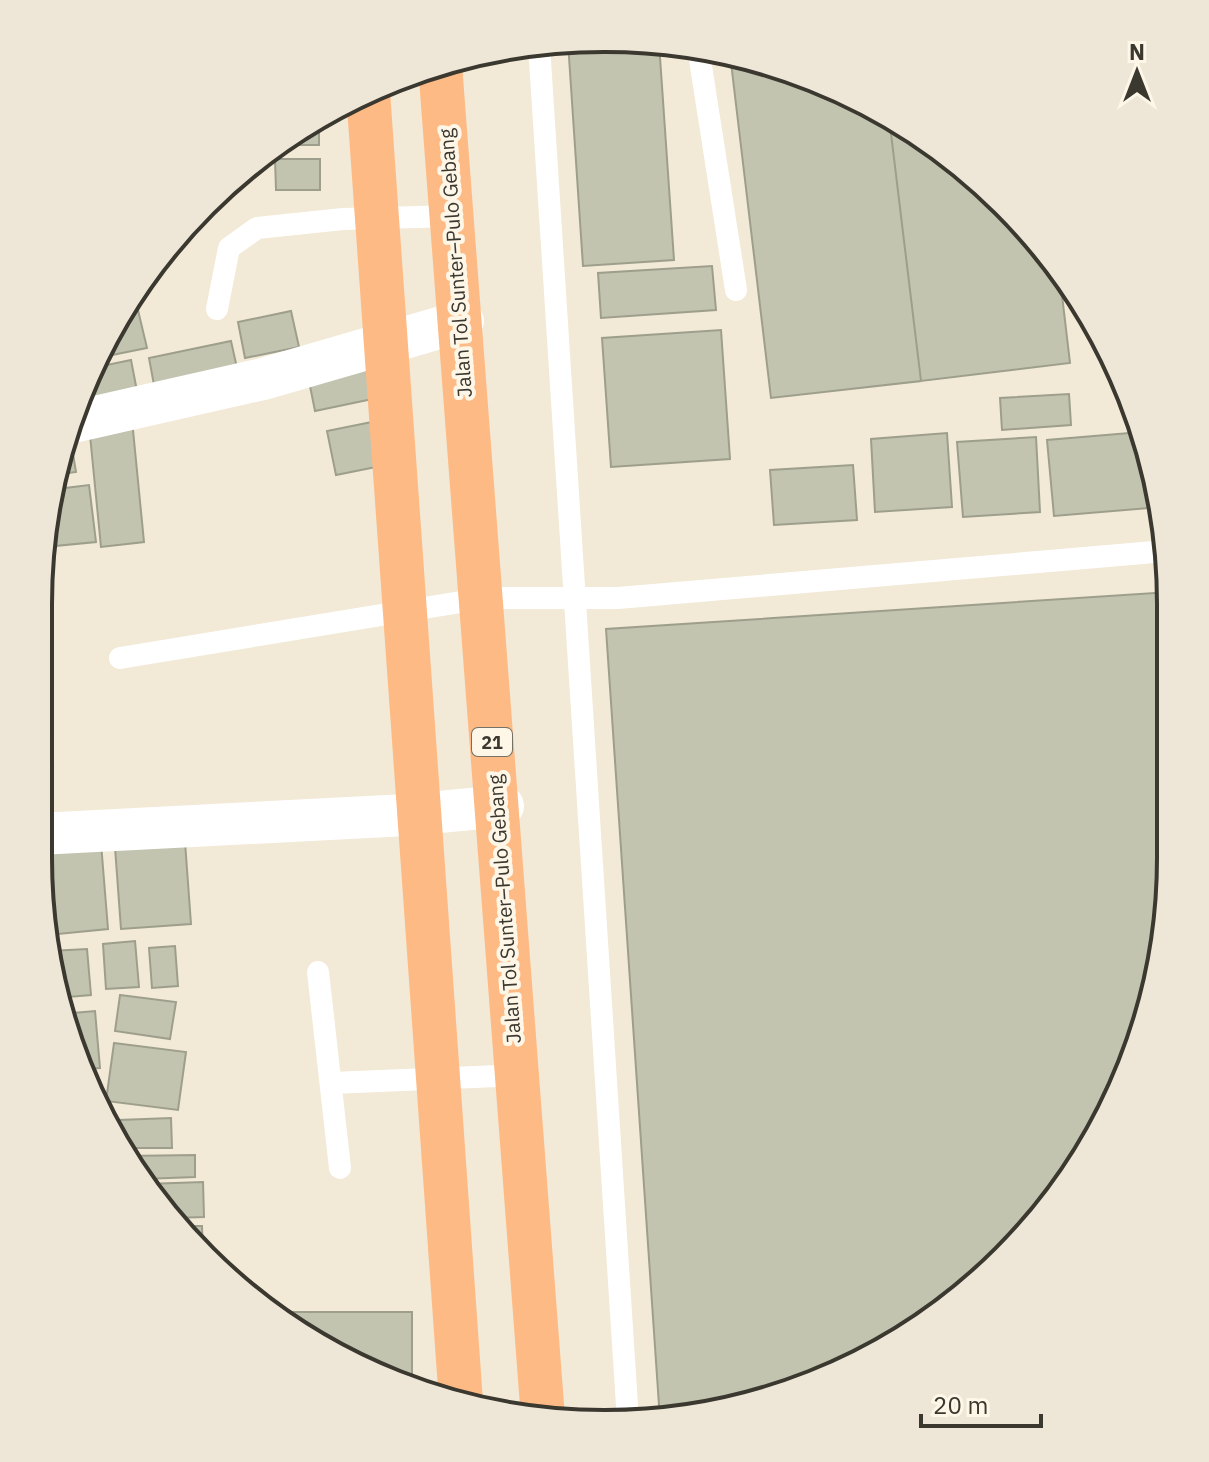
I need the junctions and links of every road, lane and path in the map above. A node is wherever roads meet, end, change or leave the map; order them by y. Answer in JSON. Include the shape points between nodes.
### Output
{"nodes":[{"id":1,"x":540,"y":56,"type":"edge"},
{"id":2,"x":700,"y":61,"type":"edge"},
{"id":3,"x":441,"y":77,"type":"edge"},
{"id":4,"x":369,"y":105,"type":"edge"},
{"id":5,"x":454,"y":216,"type":"dead end"},
{"id":6,"x":736,"y":290,"type":"dead end"},
{"id":7,"x":217,"y":309,"type":"dead end"},
{"id":8,"x":463,"y":321,"type":"dead end"},
{"id":9,"x":84,"y":420,"type":"edge"},
{"id":10,"x":1154,"y":552,"type":"edge"},
{"id":11,"x":573,"y":598,"type":"junction"},
{"id":12,"x":120,"y":658,"type":"dead end"},
{"id":13,"x":503,"y":806,"type":"dead end"},
{"id":14,"x":52,"y":833,"type":"edge"},
{"id":15,"x":318,"y":972,"type":"dead end"},
{"id":16,"x":525,"y":1075,"type":"dead end"},
{"id":17,"x":332,"y":1083,"type":"junction"},
{"id":18,"x":340,"y":1168,"type":"dead end"},
{"id":19,"x":460,"y":1390,"type":"edge"},
{"id":20,"x":542,"y":1406,"type":"edge"},
{"id":21,"x":627,"y":1409,"type":"edge"}],
"edges":[{"from":1,"to":11,"type":"lane"},
{"from":2,"to":6,"type":"lane"},
{"from":3,"to":20,"type":"highway","name":"Jalan Tol Sunter–Pulo Gebang","number":"21"},
{"from":4,"to":19,"type":"highway"},
{"from":5,"to":7,"type":"lane","via":[[257,228],[229,248]]},
{"from":8,"to":9,"type":"street","via":[[263,379]]},
{"from":10,"to":11,"type":"lane"},
{"from":11,"to":12,"type":"lane","via":[[485,598]]},
{"from":11,"to":21,"type":"lane"},
{"from":13,"to":14,"type":"street"},
{"from":15,"to":17,"type":"lane"},
{"from":16,"to":17,"type":"lane"},
{"from":17,"to":18,"type":"lane"}]}
